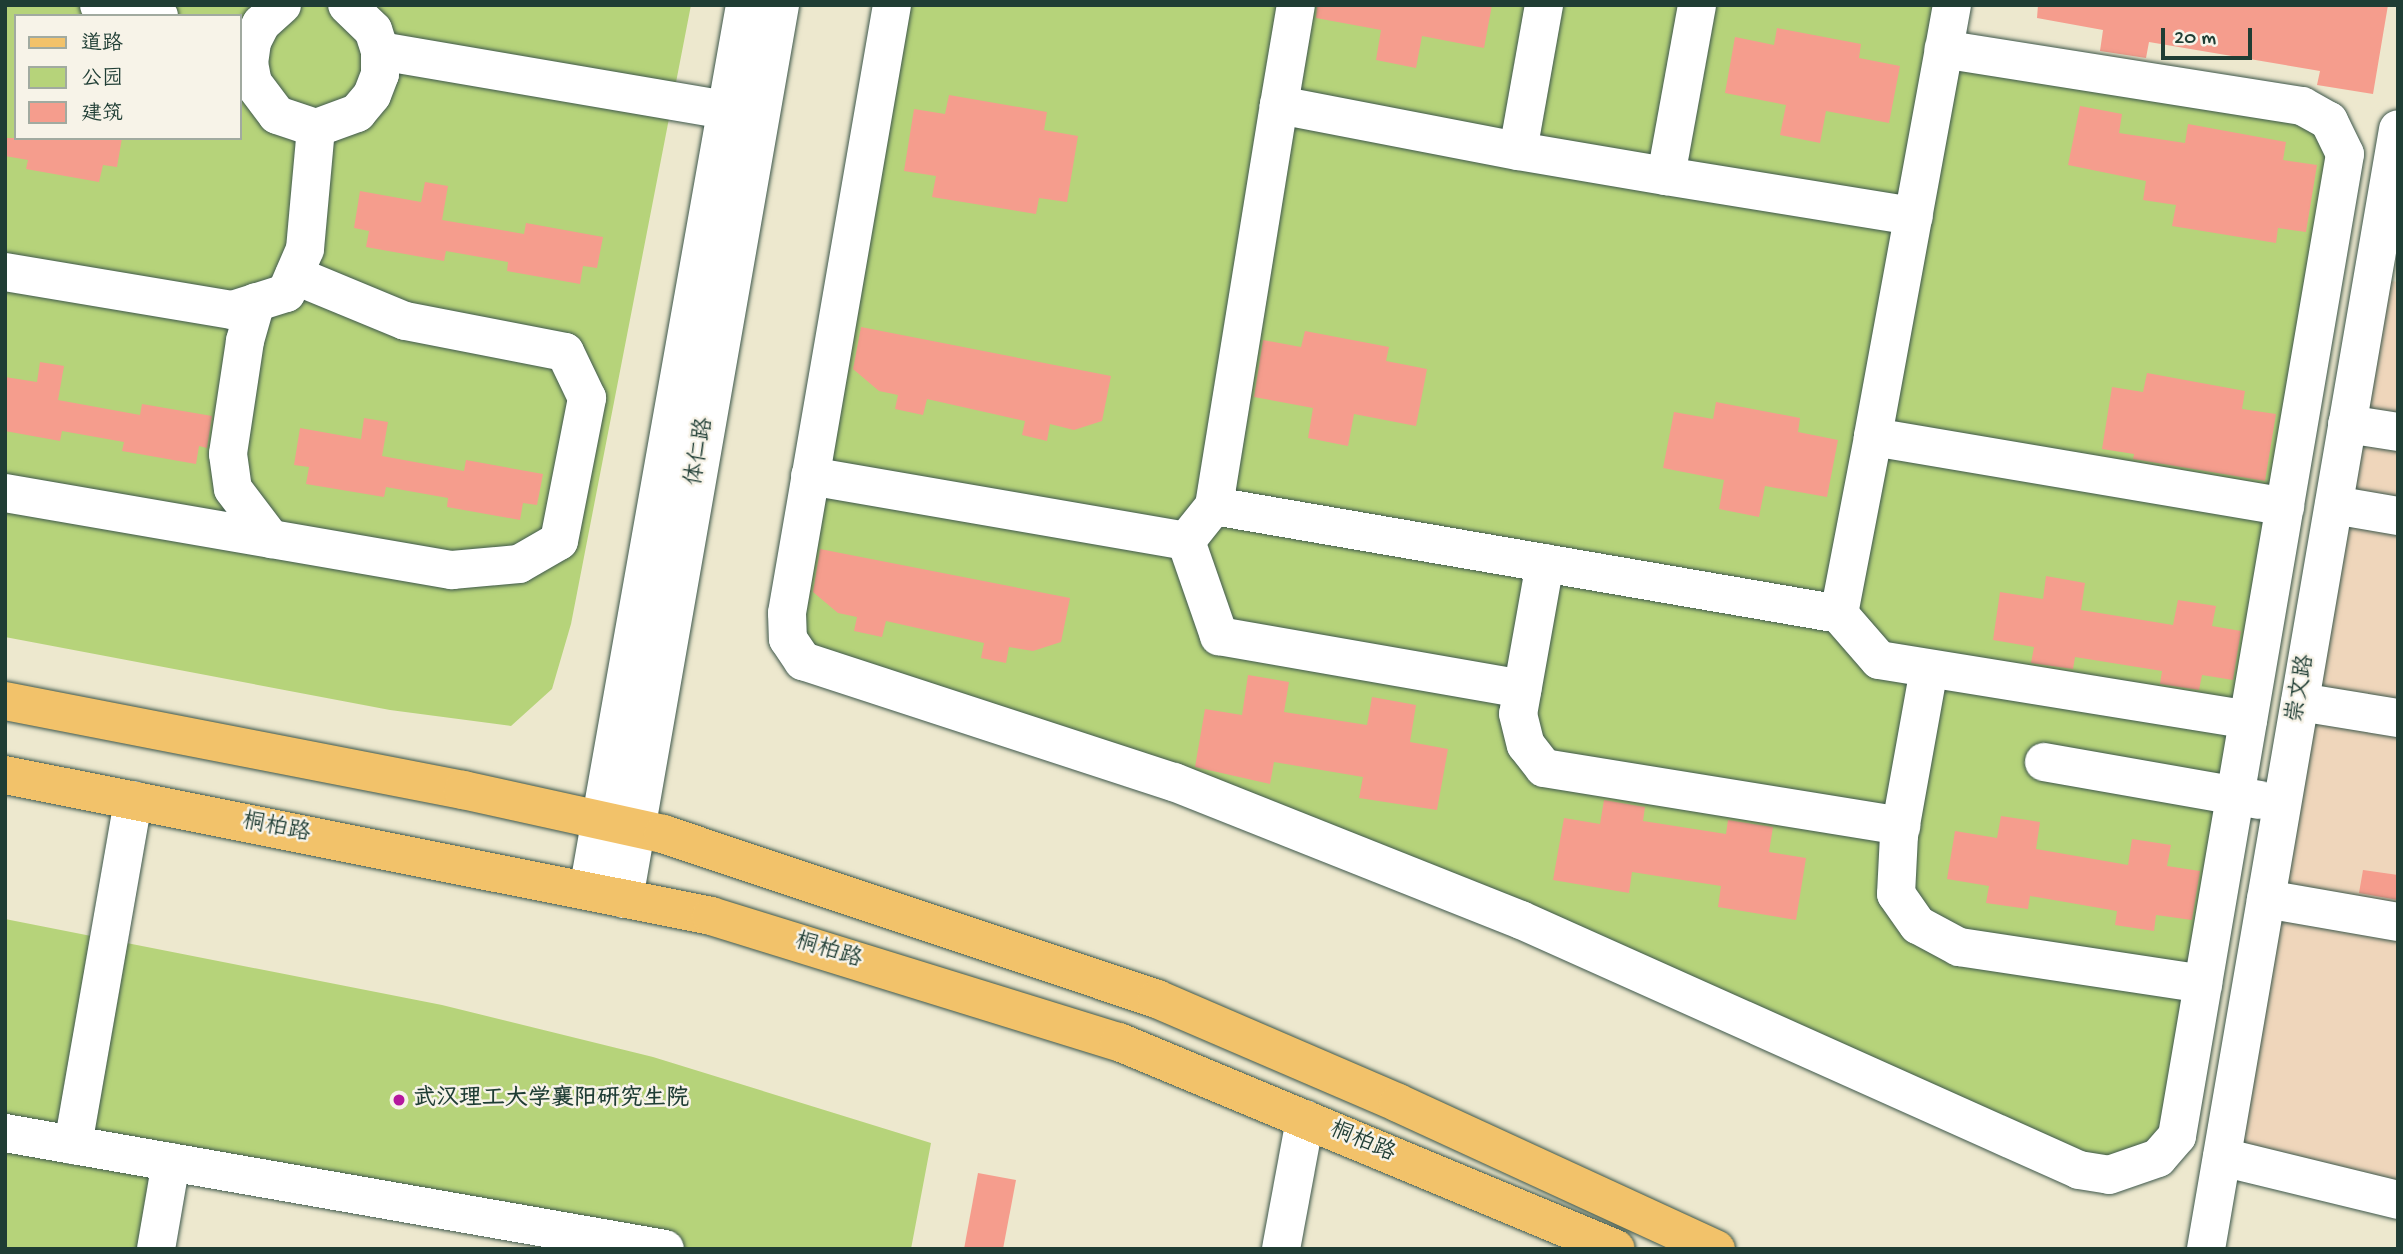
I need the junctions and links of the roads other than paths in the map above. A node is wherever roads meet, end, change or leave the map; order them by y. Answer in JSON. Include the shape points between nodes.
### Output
{"nodes":[{"id":1,"x":99,"y":5,"type":"edge"},
{"id":2,"x":282,"y":5,"type":"edge"},
{"id":3,"x":346,"y":5,"type":"edge"},
{"id":4,"x":745,"y":5,"type":"edge"},
{"id":5,"x":780,"y":5,"type":"edge"},
{"id":6,"x":892,"y":5,"type":"edge"},
{"id":7,"x":1296,"y":5,"type":"edge"},
{"id":8,"x":1544,"y":5,"type":"edge"},
{"id":9,"x":1697,"y":5,"type":"edge"},
{"id":10,"x":1949,"y":6,"type":"edge"},
{"id":11,"x":148,"y":14,"type":"edge"},
{"id":12,"x":248,"y":31,"type":"edge"},
{"id":13,"x":1944,"y":49,"type":"junction"},
{"id":14,"x":380,"y":51,"type":"junction"},
{"id":15,"x":1279,"y":105,"type":"junction"},
{"id":16,"x":726,"y":110,"type":"junction"},
{"id":17,"x":316,"y":128,"type":"junction"},
{"id":18,"x":2398,"y":129,"type":"edge"},
{"id":19,"x":1518,"y":151,"type":"junction"},
{"id":20,"x":1666,"y":176,"type":"junction"},
{"id":21,"x":1914,"y":216,"type":"junction"},
{"id":22,"x":5,"y":272,"type":"edge"},
{"id":23,"x":294,"y":275,"type":"junction"},
{"id":24,"x":256,"y":302,"type":"junction"},
{"id":25,"x":2347,"y":424,"type":"junction"},
{"id":26,"x":2398,"y":432,"type":"edge"},
{"id":27,"x":1874,"y":437,"type":"junction"},
{"id":28,"x":810,"y":477,"type":"junction"},
{"id":29,"x":5,"y":494,"type":"edge"},
{"id":30,"x":2334,"y":505,"type":"junction"},
{"id":31,"x":1214,"y":506,"type":"junction"},
{"id":32,"x":2285,"y":507,"type":"junction"},
{"id":33,"x":2398,"y":516,"type":"edge"},
{"id":34,"x":271,"y":539,"type":"junction"},
{"id":35,"x":1186,"y":541,"type":"junction"},
{"id":36,"x":1545,"y":564,"type":"junction"},
{"id":37,"x":1839,"y":614,"type":"junction"},
{"id":38,"x":1929,"y":669,"type":"junction"},
{"id":39,"x":1522,"y":689,"type":"junction"},
{"id":40,"x":5,"y":701,"type":"edge"},
{"id":41,"x":2300,"y":702,"type":"junction"},
{"id":42,"x":2398,"y":718,"type":"edge"},
{"id":43,"x":2248,"y":720,"type":"junction"},
{"id":44,"x":2045,"y":762,"type":"dead end"},
{"id":45,"x":5,"y":775,"type":"edge"},
{"id":46,"x":2235,"y":797,"type":"junction"},
{"id":47,"x":133,"y":800,"type":"junction"},
{"id":48,"x":2283,"y":803,"type":"junction"},
{"id":49,"x":618,"y":824,"type":"junction"},
{"id":50,"x":1901,"y":826,"type":"junction"},
{"id":51,"x":606,"y":895,"type":"junction"},
{"id":52,"x":2266,"y":899,"type":"junction"},
{"id":53,"x":2398,"y":922,"type":"edge"},
{"id":54,"x":2203,"y":984,"type":"junction"},
{"id":55,"x":1305,"y":1119,"type":"junction"},
{"id":56,"x":5,"y":1133,"type":"edge"},
{"id":57,"x":73,"y":1145,"type":"junction"},
{"id":58,"x":2222,"y":1157,"type":"junction"},
{"id":59,"x":171,"y":1162,"type":"junction"},
{"id":60,"x":2398,"y":1199,"type":"edge"},
{"id":61,"x":156,"y":1249,"type":"edge"},
{"id":62,"x":665,"y":1249,"type":"edge"},
{"id":63,"x":1281,"y":1249,"type":"edge"},
{"id":64,"x":1616,"y":1249,"type":"edge"},
{"id":65,"x":1716,"y":1249,"type":"edge"},
{"id":66,"x":2206,"y":1249,"type":"edge"}],
"edges":[{"from":1,"to":11,"type":"street"},
{"from":2,"to":12,"type":"street"},
{"from":3,"to":14,"type":"street","via":[[373,30]]},
{"from":4,"to":16,"type":"street","name":"体仁路"},
{"from":5,"to":49,"type":"street","name":"体仁路"},
{"from":6,"to":28,"type":"street"},
{"from":7,"to":15,"type":"street"},
{"from":8,"to":19,"type":"street"},
{"from":9,"to":20,"type":"street"},
{"from":10,"to":13,"type":"street"},
{"from":12,"to":17,"type":"street","via":[[249,63],[262,101],[277,116]]},
{"from":13,"to":21,"type":"street"},
{"from":13,"to":32,"type":"street","via":[[2302,106],[2329,121],[2345,154]]},
{"from":14,"to":16,"type":"street"},
{"from":14,"to":17,"type":"street","via":[[380,74],[372,95],[357,113]]},
{"from":15,"to":19,"type":"street"},
{"from":15,"to":31,"type":"street"},
{"from":16,"to":49,"type":"street","name":"体仁路"},
{"from":17,"to":23,"type":"street","via":[[306,249]]},
{"from":18,"to":25,"type":"street","name":"崇文路"},
{"from":19,"to":20,"type":"street"},
{"from":20,"to":21,"type":"street"},
{"from":21,"to":27,"type":"street"},
{"from":22,"to":24,"type":"street","via":[[232,310]]},
{"from":23,"to":24,"type":"street","via":[[286,293]]},
{"from":23,"to":34,"type":"street","via":[[405,321],[565,352],[587,398],[559,541],[519,564],[452,570]]},
{"from":24,"to":34,"type":"street","via":[[245,341],[228,454],[233,489]]},
{"from":25,"to":26,"type":"street"},
{"from":25,"to":30,"type":"street","name":"崇文路"},
{"from":27,"to":32,"type":"street"},
{"from":27,"to":37,"type":"street"},
{"from":28,"to":35,"type":"street"},
{"from":28,"to":54,"type":"street","via":[[786,612],[788,639],[803,661],[1213,797],[1521,920],[2079,1170],[2109,1175],[2158,1158],[2177,1136]]},
{"from":29,"to":34,"type":"street"},
{"from":30,"to":33,"type":"street"},
{"from":30,"to":41,"type":"street","name":"崇文路"},
{"from":31,"to":35,"type":"street"},
{"from":31,"to":36,"type":"street"},
{"from":32,"to":43,"type":"street"},
{"from":35,"to":39,"type":"street","via":[[1219,636]]},
{"from":36,"to":37,"type":"street"},
{"from":36,"to":39,"type":"street"},
{"from":37,"to":38,"type":"street","via":[[1879,660]]},
{"from":38,"to":43,"type":"street"},
{"from":38,"to":50,"type":"street"},
{"from":39,"to":50,"type":"street","via":[[1518,714],[1526,745],[1544,768]]},
{"from":40,"to":49,"type":"main road"},
{"from":41,"to":42,"type":"street"},
{"from":41,"to":48,"type":"street","name":"崇文路"},
{"from":43,"to":46,"type":"street"},
{"from":44,"to":46,"type":"street"},
{"from":45,"to":47,"type":"main road","name":"桐柏路"},
{"from":46,"to":48,"type":"street"},
{"from":46,"to":54,"type":"street"},
{"from":47,"to":51,"type":"main road","name":"桐柏路"},
{"from":47,"to":57,"type":"street"},
{"from":48,"to":52,"type":"street","name":"崇文路"},
{"from":49,"to":51,"type":"street","name":"体仁路"},
{"from":49,"to":65,"type":"main road","via":[[854,895],[1157,999]]},
{"from":50,"to":54,"type":"street","via":[[1896,894],[1918,925],[1959,947]]},
{"from":51,"to":55,"type":"main road","name":"桐柏路","via":[[711,916],[1119,1042]]},
{"from":52,"to":53,"type":"street"},
{"from":52,"to":58,"type":"street","name":"崇文路"},
{"from":55,"to":63,"type":"street"},
{"from":55,"to":64,"type":"main road","name":"桐柏路"},
{"from":56,"to":57,"type":"street"},
{"from":57,"to":59,"type":"street"},
{"from":58,"to":60,"type":"street"},
{"from":58,"to":66,"type":"street","name":"崇文路"},
{"from":59,"to":61,"type":"street"},
{"from":59,"to":62,"type":"street"}]}
